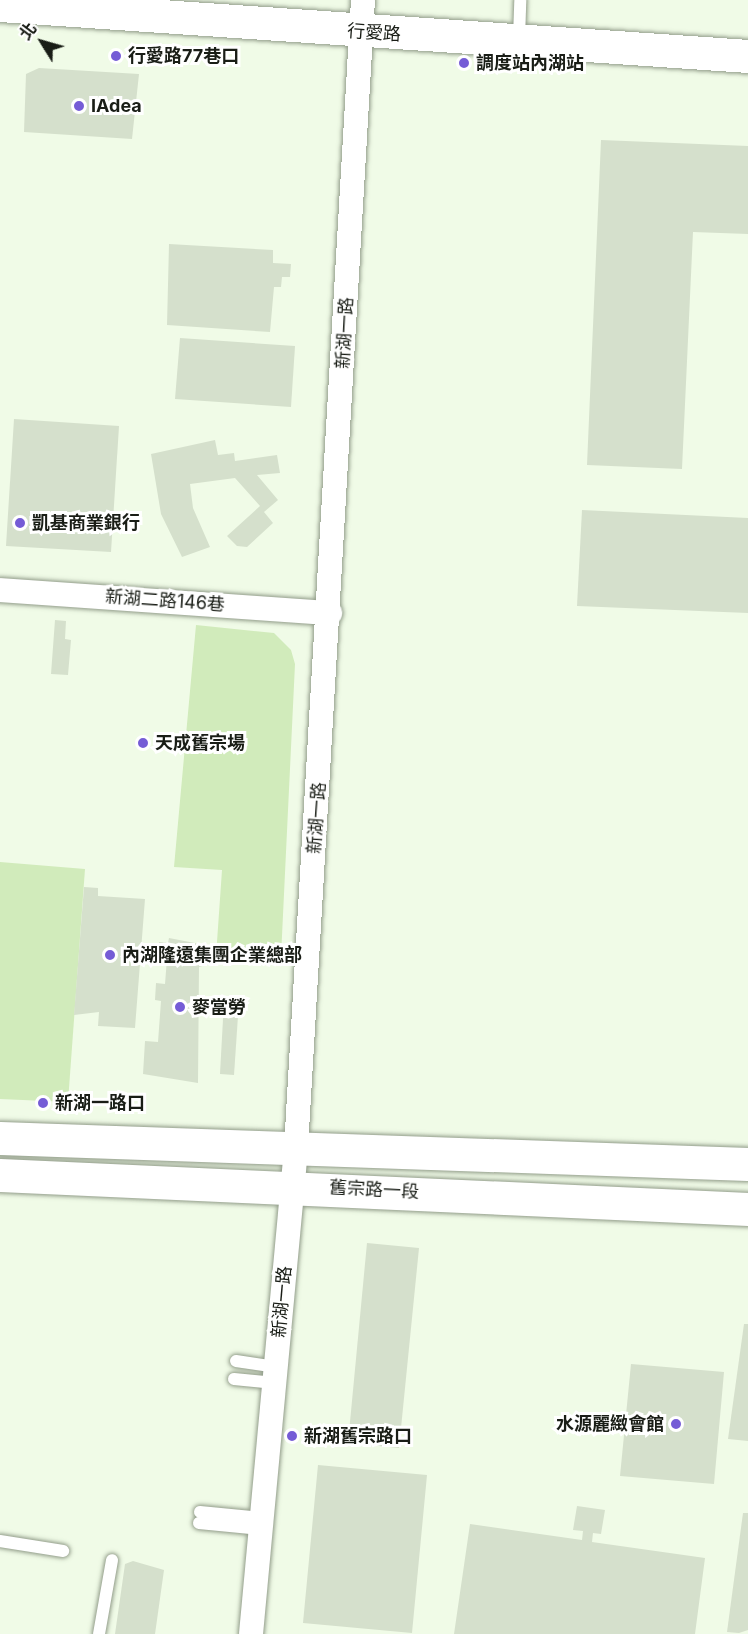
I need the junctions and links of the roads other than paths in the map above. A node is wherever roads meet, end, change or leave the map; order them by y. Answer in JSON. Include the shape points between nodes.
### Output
{"nodes":[{"id":1,"x":520,"y":0,"type":"edge"},
{"id":2,"x":0,"y":5,"type":"edge"},
{"id":3,"x":362,"y":16,"type":"edge"},
{"id":4,"x":519,"y":42,"type":"junction"},
{"id":5,"x":748,"y":56,"type":"edge"},
{"id":6,"x":0,"y":590,"type":"edge"},
{"id":7,"x":330,"y":613,"type":"junction"},
{"id":8,"x":0,"y":1138,"type":"edge"},
{"id":9,"x":296,"y":1148,"type":"junction"},
{"id":10,"x":748,"y":1164,"type":"edge"},
{"id":11,"x":0,"y":1175,"type":"edge"},
{"id":12,"x":293,"y":1185,"type":"junction"},
{"id":13,"x":748,"y":1209,"type":"edge"},
{"id":14,"x":236,"y":1361,"type":"dead end"},
{"id":15,"x":275,"y":1375,"type":"junction"},
{"id":16,"x":234,"y":1379,"type":"dead end"},
{"id":17,"x":200,"y":1517,"type":"dead end"},
{"id":18,"x":261,"y":1523,"type":"junction"},
{"id":19,"x":0,"y":1541,"type":"edge"},
{"id":20,"x":63,"y":1551,"type":"dead end"},
{"id":21,"x":112,"y":1560,"type":"dead end"},
{"id":22,"x":99,"y":1634,"type":"edge"},
{"id":23,"x":251,"y":1634,"type":"edge"}],
"edges":[{"from":1,"to":4,"type":"lane"},
{"from":2,"to":3,"type":"main road","name":"行愛路"},
{"from":3,"to":4,"type":"main road","name":"行愛路"},
{"from":3,"to":7,"type":"street","name":"新湖一路"},
{"from":4,"to":5,"type":"main road","name":"行愛路"},
{"from":6,"to":7,"type":"street","name":"新湖二路146巷"},
{"from":7,"to":9,"type":"street","name":"新湖一路"},
{"from":8,"to":9,"type":"main road"},
{"from":9,"to":10,"type":"main road"},
{"from":9,"to":12,"type":"street","name":"新湖一路"},
{"from":11,"to":12,"type":"main road","name":"舊宗路一段"},
{"from":12,"to":13,"type":"main road","name":"舊宗路一段"},
{"from":12,"to":15,"type":"street","name":"新湖一路"},
{"from":14,"to":15,"type":"lane"},
{"from":15,"to":16,"type":"lane"},
{"from":15,"to":18,"type":"street","name":"新湖一路"},
{"from":17,"to":18,"type":"lane"},
{"from":18,"to":23,"type":"street","name":"新湖一路"},
{"from":19,"to":20,"type":"lane"},
{"from":21,"to":22,"type":"lane"}]}
